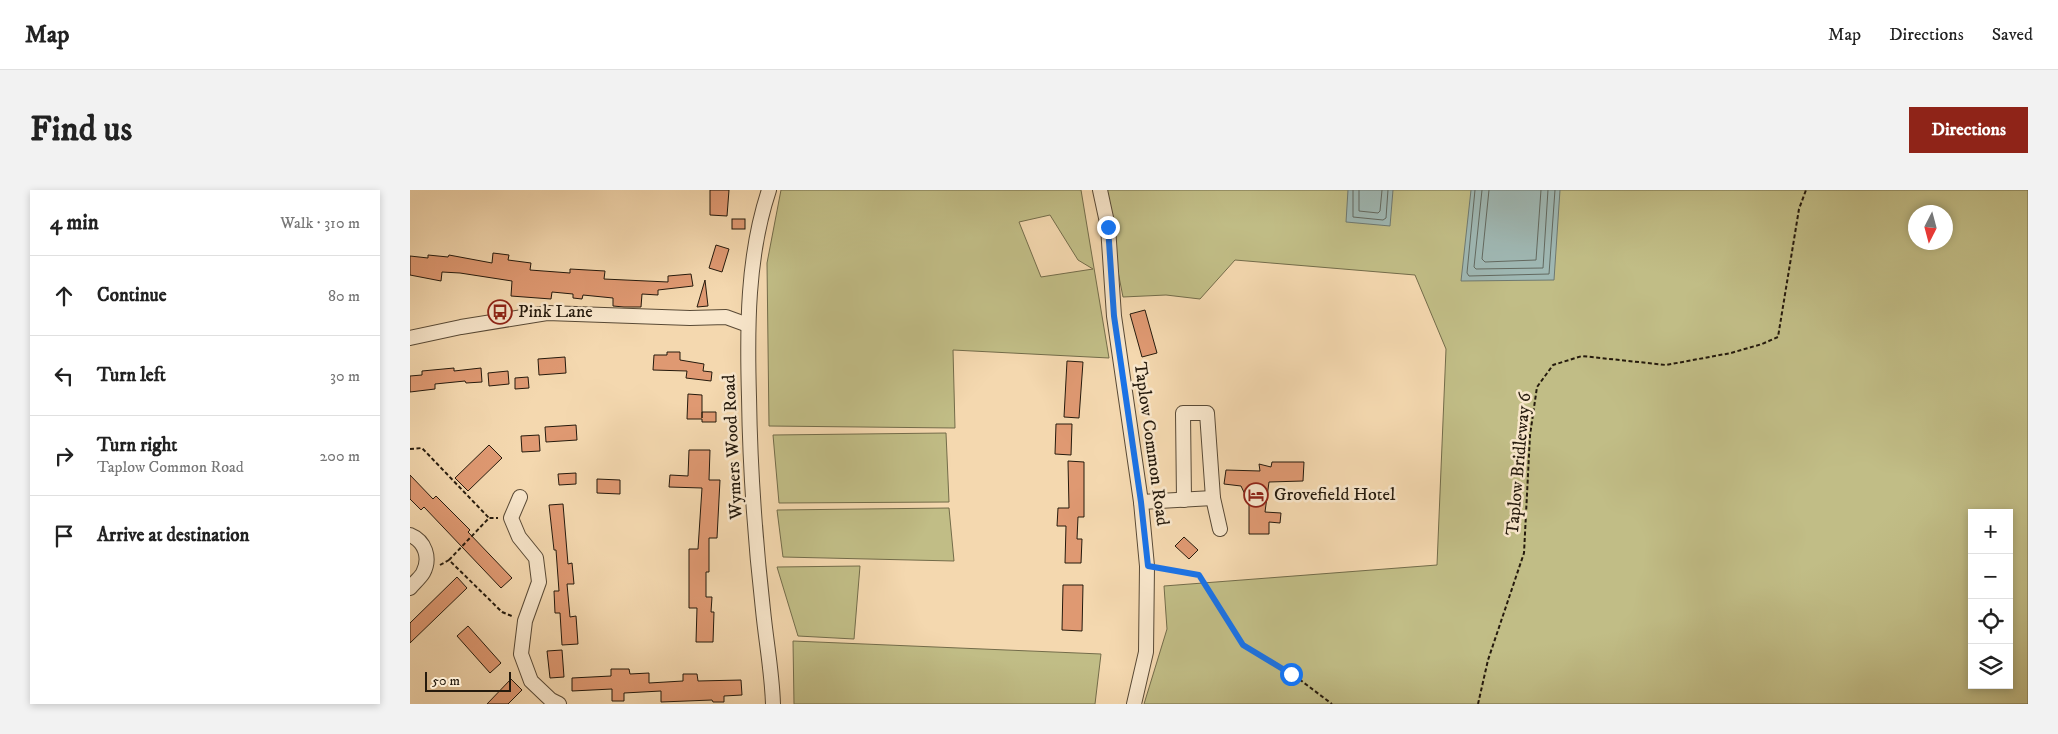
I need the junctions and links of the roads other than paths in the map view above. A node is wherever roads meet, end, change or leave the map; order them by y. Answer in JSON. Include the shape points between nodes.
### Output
{"nodes":[{"id":1,"x":769,"y":190,"type":"edge"},
{"id":2,"x":1100,"y":190,"type":"edge"},
{"id":3,"x":750,"y":298,"type":"junction"},
{"id":4,"x":726,"y":317,"type":"junction"},
{"id":5,"x":748,"y":325,"type":"junction"},
{"id":6,"x":410,"y":338,"type":"edge"},
{"id":7,"x":520,"y":496,"type":"dead end"},
{"id":8,"x":1213,"y":498,"type":"junction"},
{"id":9,"x":1184,"y":500,"type":"junction"},
{"id":10,"x":1141,"y":502,"type":"junction"},
{"id":11,"x":1220,"y":529,"type":"dead end"},
{"id":12,"x":410,"y":535,"type":"edge"},
{"id":13,"x":410,"y":588,"type":"edge"},
{"id":14,"x":552,"y":703,"type":"edge"},
{"id":15,"x":773,"y":704,"type":"edge"},
{"id":16,"x":1134,"y":704,"type":"edge"}],
"edges":[{"from":1,"to":3,"type":"street","name":"Wymers Wood Road","via":[[760,217]]},
{"from":2,"to":10,"type":"street","name":"Taplow Common Road","via":[[1108,227],[1114,316]]},
{"from":3,"to":4,"type":"street","via":[[739,311]]},
{"from":3,"to":5,"type":"street","name":"Wymers Wood Road"},
{"from":4,"to":5,"type":"street"},
{"from":4,"to":6,"type":"street","via":[[547,314]]},
{"from":5,"to":15,"type":"street","name":"Wymers Wood Road","via":[[750,454]]},
{"from":7,"to":14,"type":"street","via":[[511,518],[519,536],[536,558],[539,582],[525,621],[521,654],[531,681]]},
{"from":8,"to":9,"type":"street"},
{"from":8,"to":9,"type":"street","via":[[1207,413],[1182,413]]},
{"from":8,"to":11,"type":"street"},
{"from":9,"to":10,"type":"street"},
{"from":10,"to":16,"type":"street","name":"Taplow Common Road","via":[[1148,566],[1146,652]]},
{"from":12,"to":13,"type":"street","via":[[426,549],[423,573]]}]}
